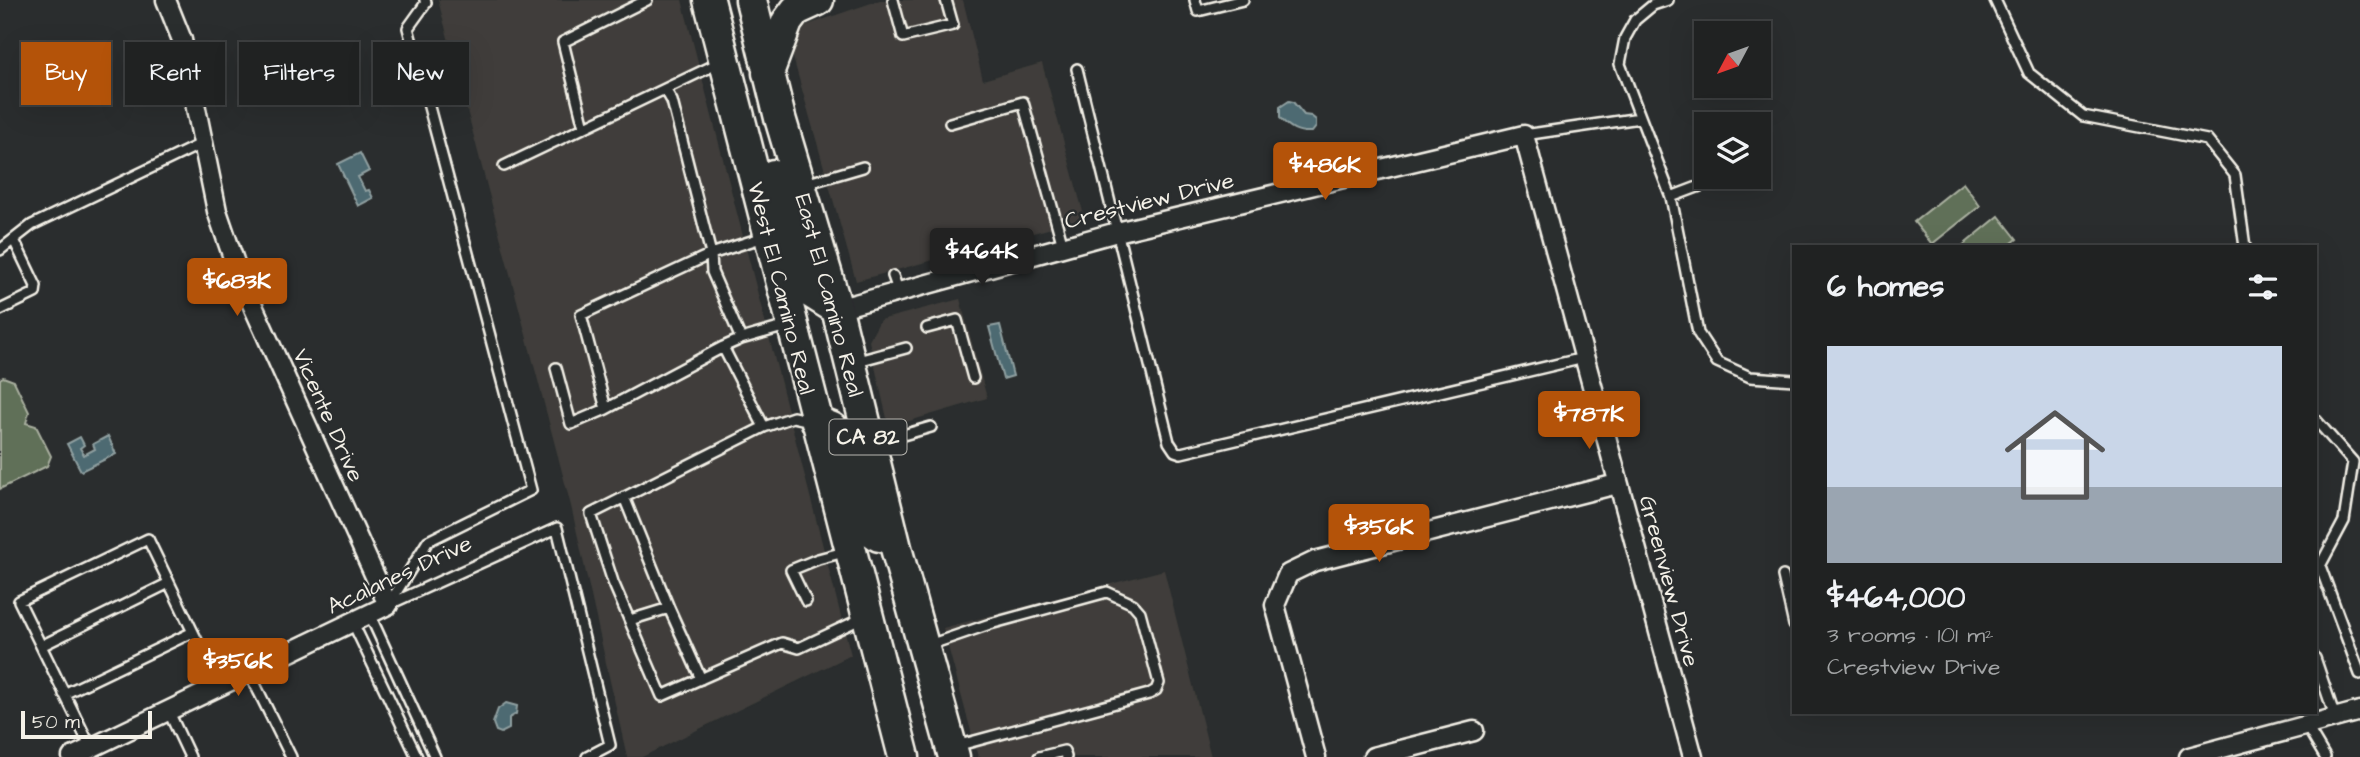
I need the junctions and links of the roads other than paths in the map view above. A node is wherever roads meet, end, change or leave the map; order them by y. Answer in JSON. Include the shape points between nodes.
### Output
{"nodes":[{"id":1,"x":166,"y":0,"type":"edge"},
{"id":2,"x":425,"y":0,"type":"edge"},
{"id":3,"x":647,"y":0,"type":"edge"},
{"id":4,"x":709,"y":0,"type":"edge"},
{"id":5,"x":751,"y":0,"type":"edge"},
{"id":6,"x":818,"y":0,"type":"edge"},
{"id":7,"x":893,"y":0,"type":"edge"},
{"id":8,"x":946,"y":0,"type":"edge"},
{"id":9,"x":1195,"y":0,"type":"edge"},
{"id":10,"x":1243,"y":0,"type":"edge"},
{"id":11,"x":1668,"y":0,"type":"edge"},
{"id":12,"x":1995,"y":0,"type":"edge"},
{"id":13,"x":1077,"y":69,"type":"dead end"},
{"id":14,"x":727,"y":71,"type":"junction"},
{"id":15,"x":768,"y":73,"type":"junction"},
{"id":16,"x":665,"y":89,"type":"junction"},
{"id":17,"x":1640,"y":118,"type":"junction"},
{"id":18,"x":950,"y":123,"type":"dead end"},
{"id":19,"x":584,"y":127,"type":"junction"},
{"id":20,"x":1524,"y":135,"type":"junction"},
{"id":21,"x":203,"y":143,"type":"junction"},
{"id":22,"x":505,"y":166,"type":"dead end"},
{"id":23,"x":863,"y":167,"type":"dead end"},
{"id":24,"x":800,"y":185,"type":"junction"},
{"id":25,"x":1694,"y":188,"type":"edge"},
{"id":26,"x":1671,"y":197,"type":"junction"},
{"id":27,"x":1117,"y":232,"type":"junction"},
{"id":28,"x":769,"y":236,"type":"junction"},
{"id":29,"x":14,"y":240,"type":"junction"},
{"id":30,"x":2245,"y":245,"type":"edge"},
{"id":31,"x":1063,"y":246,"type":"junction"},
{"id":32,"x":0,"y":250,"type":"edge"},
{"id":33,"x":710,"y":254,"type":"junction"},
{"id":34,"x":837,"y":309,"type":"junction"},
{"id":35,"x":0,"y":310,"type":"edge"},
{"id":36,"x":792,"y":325,"type":"junction"},
{"id":37,"x":927,"y":328,"type":"dead end"},
{"id":38,"x":741,"y":339,"type":"junction"},
{"id":39,"x":723,"y":347,"type":"junction"},
{"id":40,"x":906,"y":348,"type":"dead end"},
{"id":41,"x":1584,"y":358,"type":"junction"},
{"id":42,"x":849,"y":363,"type":"junction"},
{"id":43,"x":556,"y":368,"type":"dead end"},
{"id":44,"x":972,"y":378,"type":"dead end"},
{"id":45,"x":1792,"y":380,"type":"edge"},
{"id":46,"x":606,"y":409,"type":"junction"},
{"id":47,"x":2317,"y":421,"type":"edge"},
{"id":48,"x":817,"y":422,"type":"junction"},
{"id":49,"x":764,"y":427,"type":"junction"},
{"id":50,"x":931,"y":427,"type":"dead end"},
{"id":51,"x":870,"y":444,"type":"junction"},
{"id":52,"x":2357,"y":462,"type":"edge"},
{"id":53,"x":1617,"y":484,"type":"junction"},
{"id":54,"x":624,"y":497,"type":"junction"},
{"id":55,"x":896,"y":548,"type":"junction"},
{"id":56,"x":849,"y":551,"type":"junction"},
{"id":57,"x":2318,"y":567,"type":"edge"},
{"id":58,"x":1783,"y":576,"type":"dead end"},
{"id":59,"x":169,"y":583,"type":"junction"},
{"id":60,"x":806,"y":601,"type":"dead end"},
{"id":61,"x":388,"y":605,"type":"junction"},
{"id":62,"x":669,"y":608,"type":"junction"},
{"id":63,"x":369,"y":613,"type":"junction"},
{"id":64,"x":866,"y":616,"type":"junction"},
{"id":65,"x":1792,"y":616,"type":"edge"},
{"id":66,"x":630,"y":620,"type":"junction"},
{"id":67,"x":352,"y":621,"type":"junction"},
{"id":68,"x":193,"y":632,"type":"junction"},
{"id":69,"x":41,"y":646,"type":"junction"},
{"id":70,"x":923,"y":646,"type":"junction"},
{"id":71,"x":2317,"y":664,"type":"edge"},
{"id":72,"x":249,"y":672,"type":"junction"},
{"id":73,"x":2360,"y":674,"type":"edge"},
{"id":74,"x":701,"y":680,"type":"junction"},
{"id":75,"x":219,"y":686,"type":"junction"},
{"id":76,"x":64,"y":694,"type":"junction"},
{"id":77,"x":169,"y":710,"type":"junction"},
{"id":78,"x":2360,"y":711,"type":"edge"},
{"id":79,"x":2335,"y":717,"type":"junction"},
{"id":80,"x":2306,"y":725,"type":"junction"},
{"id":81,"x":1474,"y":731,"type":"dead end"},
{"id":82,"x":91,"y":748,"type":"junction"},
{"id":83,"x":953,"y":752,"type":"edge"},
{"id":84,"x":72,"y":757,"type":"edge"},
{"id":85,"x":190,"y":757,"type":"edge"},
{"id":86,"x":291,"y":757,"type":"edge"},
{"id":87,"x":417,"y":757,"type":"edge"},
{"id":88,"x":435,"y":757,"type":"edge"},
{"id":89,"x":587,"y":757,"type":"edge"},
{"id":90,"x":904,"y":757,"type":"edge"},
{"id":91,"x":1039,"y":757,"type":"edge"},
{"id":92,"x":1066,"y":757,"type":"edge"},
{"id":93,"x":1316,"y":757,"type":"edge"},
{"id":94,"x":1373,"y":757,"type":"edge"},
{"id":95,"x":1693,"y":757,"type":"edge"},
{"id":96,"x":2189,"y":757,"type":"edge"},
{"id":97,"x":2325,"y":757,"type":"edge"}],
"edges":[{"from":1,"to":21,"type":"street","name":"Vicente Drive","via":[[182,40]]},
{"from":2,"to":61,"type":"lane","via":[[408,27],[531,490],[429,541]]},
{"from":3,"to":19,"type":"lane","via":[[563,42]]},
{"from":4,"to":14,"type":"main road","name":"West El Camino Real","number":"CA 82"},
{"from":5,"to":15,"type":"main road","number":"CA 82"},
{"from":6,"to":15,"type":"main road","via":[[796,10],[787,22]]},
{"from":7,"to":8,"type":"lane","via":[[903,37],[953,25]]},
{"from":9,"to":10,"type":"lane","via":[[1198,11]]},
{"from":11,"to":17,"type":"lane","via":[[1635,20],[1625,38],[1620,64]]},
{"from":12,"to":30,"type":"lane","via":[[2029,72],[2083,116],[2207,140],[2235,175]]},
{"from":13,"to":27,"type":"lane"},
{"from":14,"to":16,"type":"lane"},
{"from":14,"to":28,"type":"main road","name":"West El Camino Real","number":"CA 82"},
{"from":14,"to":34,"type":"main road","via":[[765,144],[803,281],[810,292]]},
{"from":15,"to":24,"type":"main road","name":"East El Camino Real","number":"CA 82"},
{"from":16,"to":19,"type":"lane"},
{"from":16,"to":33,"type":"lane","via":[[672,100]]},
{"from":17,"to":20,"type":"lane","name":"Crestview Drive"},
{"from":17,"to":26,"type":"lane"},
{"from":18,"to":31,"type":"lane","via":[[1023,102]]},
{"from":19,"to":22,"type":"lane"},
{"from":20,"to":27,"type":"street","name":"Crestview Drive"},
{"from":20,"to":41,"type":"street","name":"Greenview Drive"},
{"from":21,"to":29,"type":"lane","via":[[32,225]]},
{"from":21,"to":61,"type":"street","name":"Vicente Drive","via":[[217,211],[239,275]]},
{"from":23,"to":24,"type":"lane"},
{"from":24,"to":34,"type":"main road","name":"East El Camino Real","number":"CA 82"},
{"from":25,"to":26,"type":"lane"},
{"from":26,"to":45,"type":"lane","via":[[1698,333],[1717,362],[1750,377]]},
{"from":27,"to":31,"type":"street","name":"Crestview Drive"},
{"from":27,"to":41,"type":"lane","via":[[1169,442],[1181,453]]},
{"from":28,"to":33,"type":"lane"},
{"from":28,"to":36,"type":"main road","name":"West El Camino Real","number":"CA 82"},
{"from":29,"to":32,"type":"lane"},
{"from":29,"to":35,"type":"lane","via":[[36,286],[35,293]]},
{"from":31,"to":34,"type":"street","name":"Crestview Drive","via":[[896,283]]},
{"from":33,"to":38,"type":"lane","via":[[712,272]]},
{"from":33,"to":46,"type":"lane","via":[[581,315]]},
{"from":34,"to":42,"type":"main road","name":"East El Camino Real","number":"CA 82"},
{"from":36,"to":38,"type":"lane"},
{"from":36,"to":48,"type":"main road","name":"West El Camino Real","number":"CA 82"},
{"from":37,"to":44,"type":"lane","via":[[957,320]]},
{"from":38,"to":39,"type":"lane"},
{"from":39,"to":46,"type":"lane"},
{"from":39,"to":49,"type":"lane"},
{"from":40,"to":42,"type":"lane"},
{"from":41,"to":53,"type":"street","name":"Greenview Drive"},
{"from":42,"to":51,"type":"main road","name":"East El Camino Real","number":"CA 82"},
{"from":43,"to":46,"type":"lane","via":[[571,424]]},
{"from":47,"to":52,"type":"lane"},
{"from":48,"to":49,"type":"lane","via":[[793,417]]},
{"from":48,"to":55,"type":"main road","via":[[844,438],[872,531]]},
{"from":48,"to":56,"type":"main road","name":"West El Camino Real","number":"CA 82"},
{"from":49,"to":54,"type":"lane"},
{"from":50,"to":51,"type":"lane"},
{"from":51,"to":55,"type":"main road","name":"East El Camino Real","number":"CA 82"},
{"from":52,"to":57,"type":"lane","via":[[2344,521]]},
{"from":53,"to":93,"type":"street","via":[[1315,561],[1288,574],[1276,605]]},
{"from":53,"to":95,"type":"street","name":"Greenview Drive"},
{"from":54,"to":62,"type":"lane"},
{"from":54,"to":66,"type":"lane","via":[[591,514]]},
{"from":55,"to":70,"type":"main road","name":"East El Camino Real","number":"CA 82"},
{"from":56,"to":60,"type":"lane","via":[[791,570]]},
{"from":56,"to":64,"type":"main road","name":"West El Camino Real","number":"CA 82"},
{"from":57,"to":73,"type":"lane"},
{"from":58,"to":65,"type":"lane"},
{"from":59,"to":68,"type":"lane"},
{"from":59,"to":69,"type":"lane"},
{"from":59,"to":69,"type":"lane","via":[[148,539],[19,601]]},
{"from":61,"to":63,"type":"street","name":"Acalanes Drive"},
{"from":61,"to":89,"type":"lane","name":"Acalanes Drive","via":[[557,528],[610,745]]},
{"from":62,"to":66,"type":"lane"},
{"from":62,"to":74,"type":"lane"},
{"from":63,"to":67,"type":"street","name":"Acalanes Drive"},
{"from":63,"to":88,"type":"lane"},
{"from":64,"to":74,"type":"lane","via":[[799,648],[782,643]]},
{"from":64,"to":90,"type":"main road","number":"CA 82"},
{"from":66,"to":74,"type":"lane","via":[[662,696]]},
{"from":67,"to":72,"type":"street","name":"Acalanes Drive"},
{"from":67,"to":87,"type":"lane"},
{"from":68,"to":75,"type":"lane"},
{"from":68,"to":76,"type":"lane"},
{"from":69,"to":76,"type":"lane"},
{"from":70,"to":83,"type":"main road","name":"East El Camino Real","number":"CA 82"},
{"from":70,"to":83,"type":"lane","via":[[1107,592],[1140,612],[1159,683],[1156,690]]},
{"from":71,"to":79,"type":"lane"},
{"from":72,"to":75,"type":"street","name":"Acalanes Drive"},
{"from":72,"to":86,"type":"lane"},
{"from":75,"to":77,"type":"street","name":"Acalanes Drive"},
{"from":76,"to":82,"type":"lane"},
{"from":77,"to":82,"type":"street","name":"Acalanes Drive"},
{"from":77,"to":85,"type":"lane"},
{"from":78,"to":79,"type":"street"},
{"from":79,"to":80,"type":"street"},
{"from":80,"to":96,"type":"street"},
{"from":80,"to":97,"type":"lane"},
{"from":81,"to":94,"type":"street"},
{"from":82,"to":84,"type":"street","name":"Acalanes Drive"},
{"from":91,"to":92,"type":"lane","via":[[1064,751]]}]}
